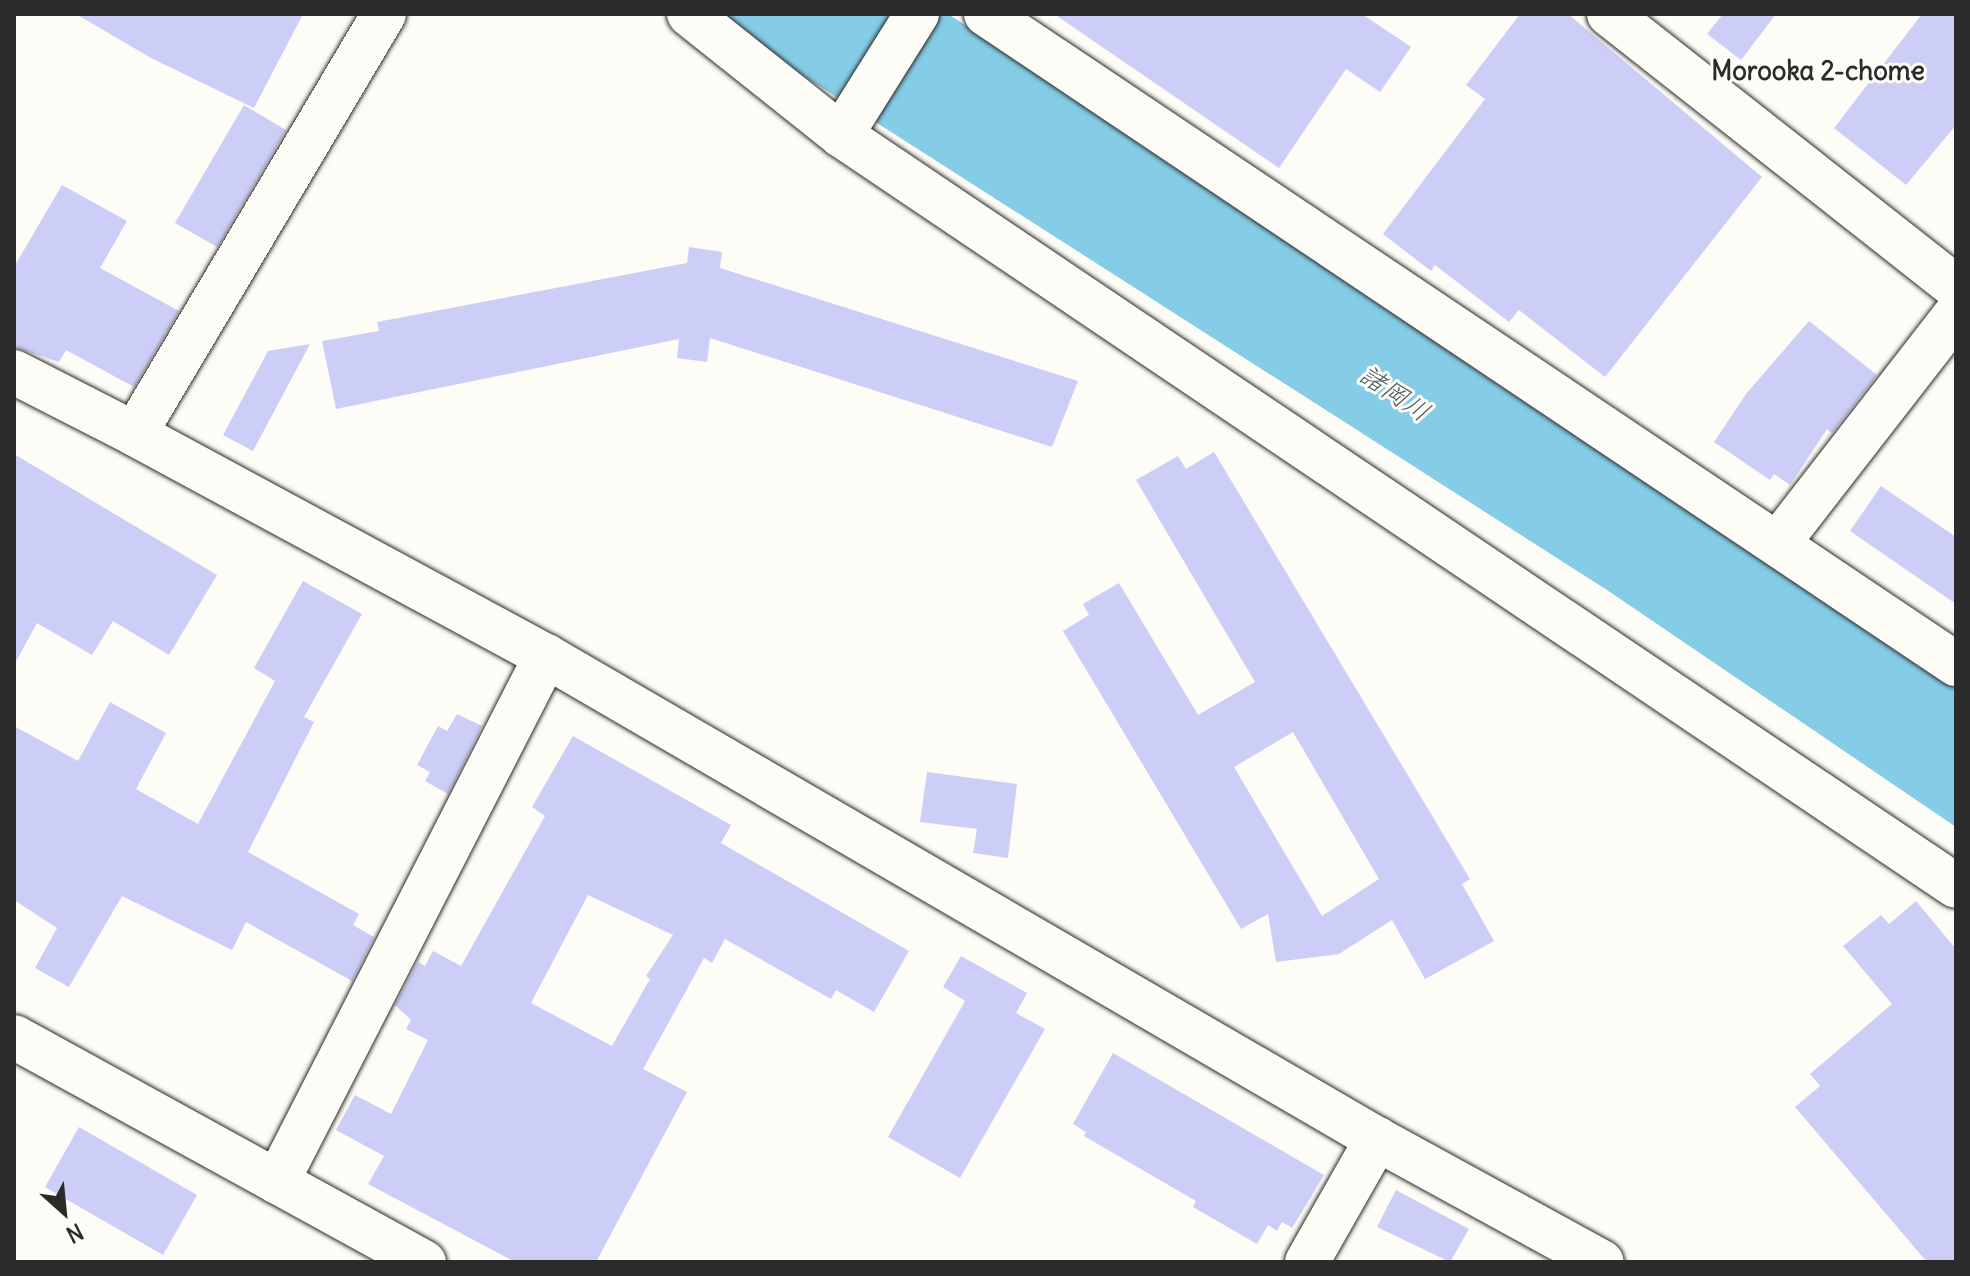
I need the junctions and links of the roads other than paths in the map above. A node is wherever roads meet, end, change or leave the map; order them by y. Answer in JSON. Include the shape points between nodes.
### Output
{"nodes":[{"id":1,"x":384,"y":14,"type":"edge"},
{"id":2,"x":689,"y":14,"type":"edge"},
{"id":3,"x":917,"y":14,"type":"edge"},
{"id":4,"x":986,"y":14,"type":"edge"},
{"id":5,"x":1609,"y":14,"type":"edge"},
{"id":6,"x":841,"y":135,"type":"junction"},
{"id":7,"x":1956,"y":287,"type":"edge"},
{"id":8,"x":1956,"y":314,"type":"edge"},
{"id":9,"x":14,"y":372,"type":"edge"},
{"id":10,"x":135,"y":434,"type":"junction"},
{"id":11,"x":1779,"y":542,"type":"junction"},
{"id":12,"x":546,"y":656,"type":"junction"},
{"id":13,"x":1956,"y":664,"type":"edge"},
{"id":14,"x":1956,"y":886,"type":"edge"},
{"id":15,"x":14,"y":1037,"type":"edge"},
{"id":16,"x":1377,"y":1139,"type":"junction"},
{"id":17,"x":277,"y":1182,"type":"junction"},
{"id":18,"x":424,"y":1262,"type":"edge"},
{"id":19,"x":1307,"y":1262,"type":"edge"},
{"id":20,"x":1602,"y":1262,"type":"edge"}],
"edges":[{"from":1,"to":10,"type":"street"},
{"from":2,"to":6,"type":"street"},
{"from":3,"to":6,"type":"street"},
{"from":4,"to":11,"type":"street"},
{"from":5,"to":7,"type":"street"},
{"from":6,"to":14,"type":"street"},
{"from":8,"to":11,"type":"street"},
{"from":9,"to":10,"type":"street"},
{"from":10,"to":12,"type":"street"},
{"from":11,"to":13,"type":"street"},
{"from":12,"to":16,"type":"street"},
{"from":12,"to":17,"type":"street"},
{"from":15,"to":17,"type":"street"},
{"from":16,"to":19,"type":"street"},
{"from":16,"to":20,"type":"street"},
{"from":17,"to":18,"type":"street"}]}
